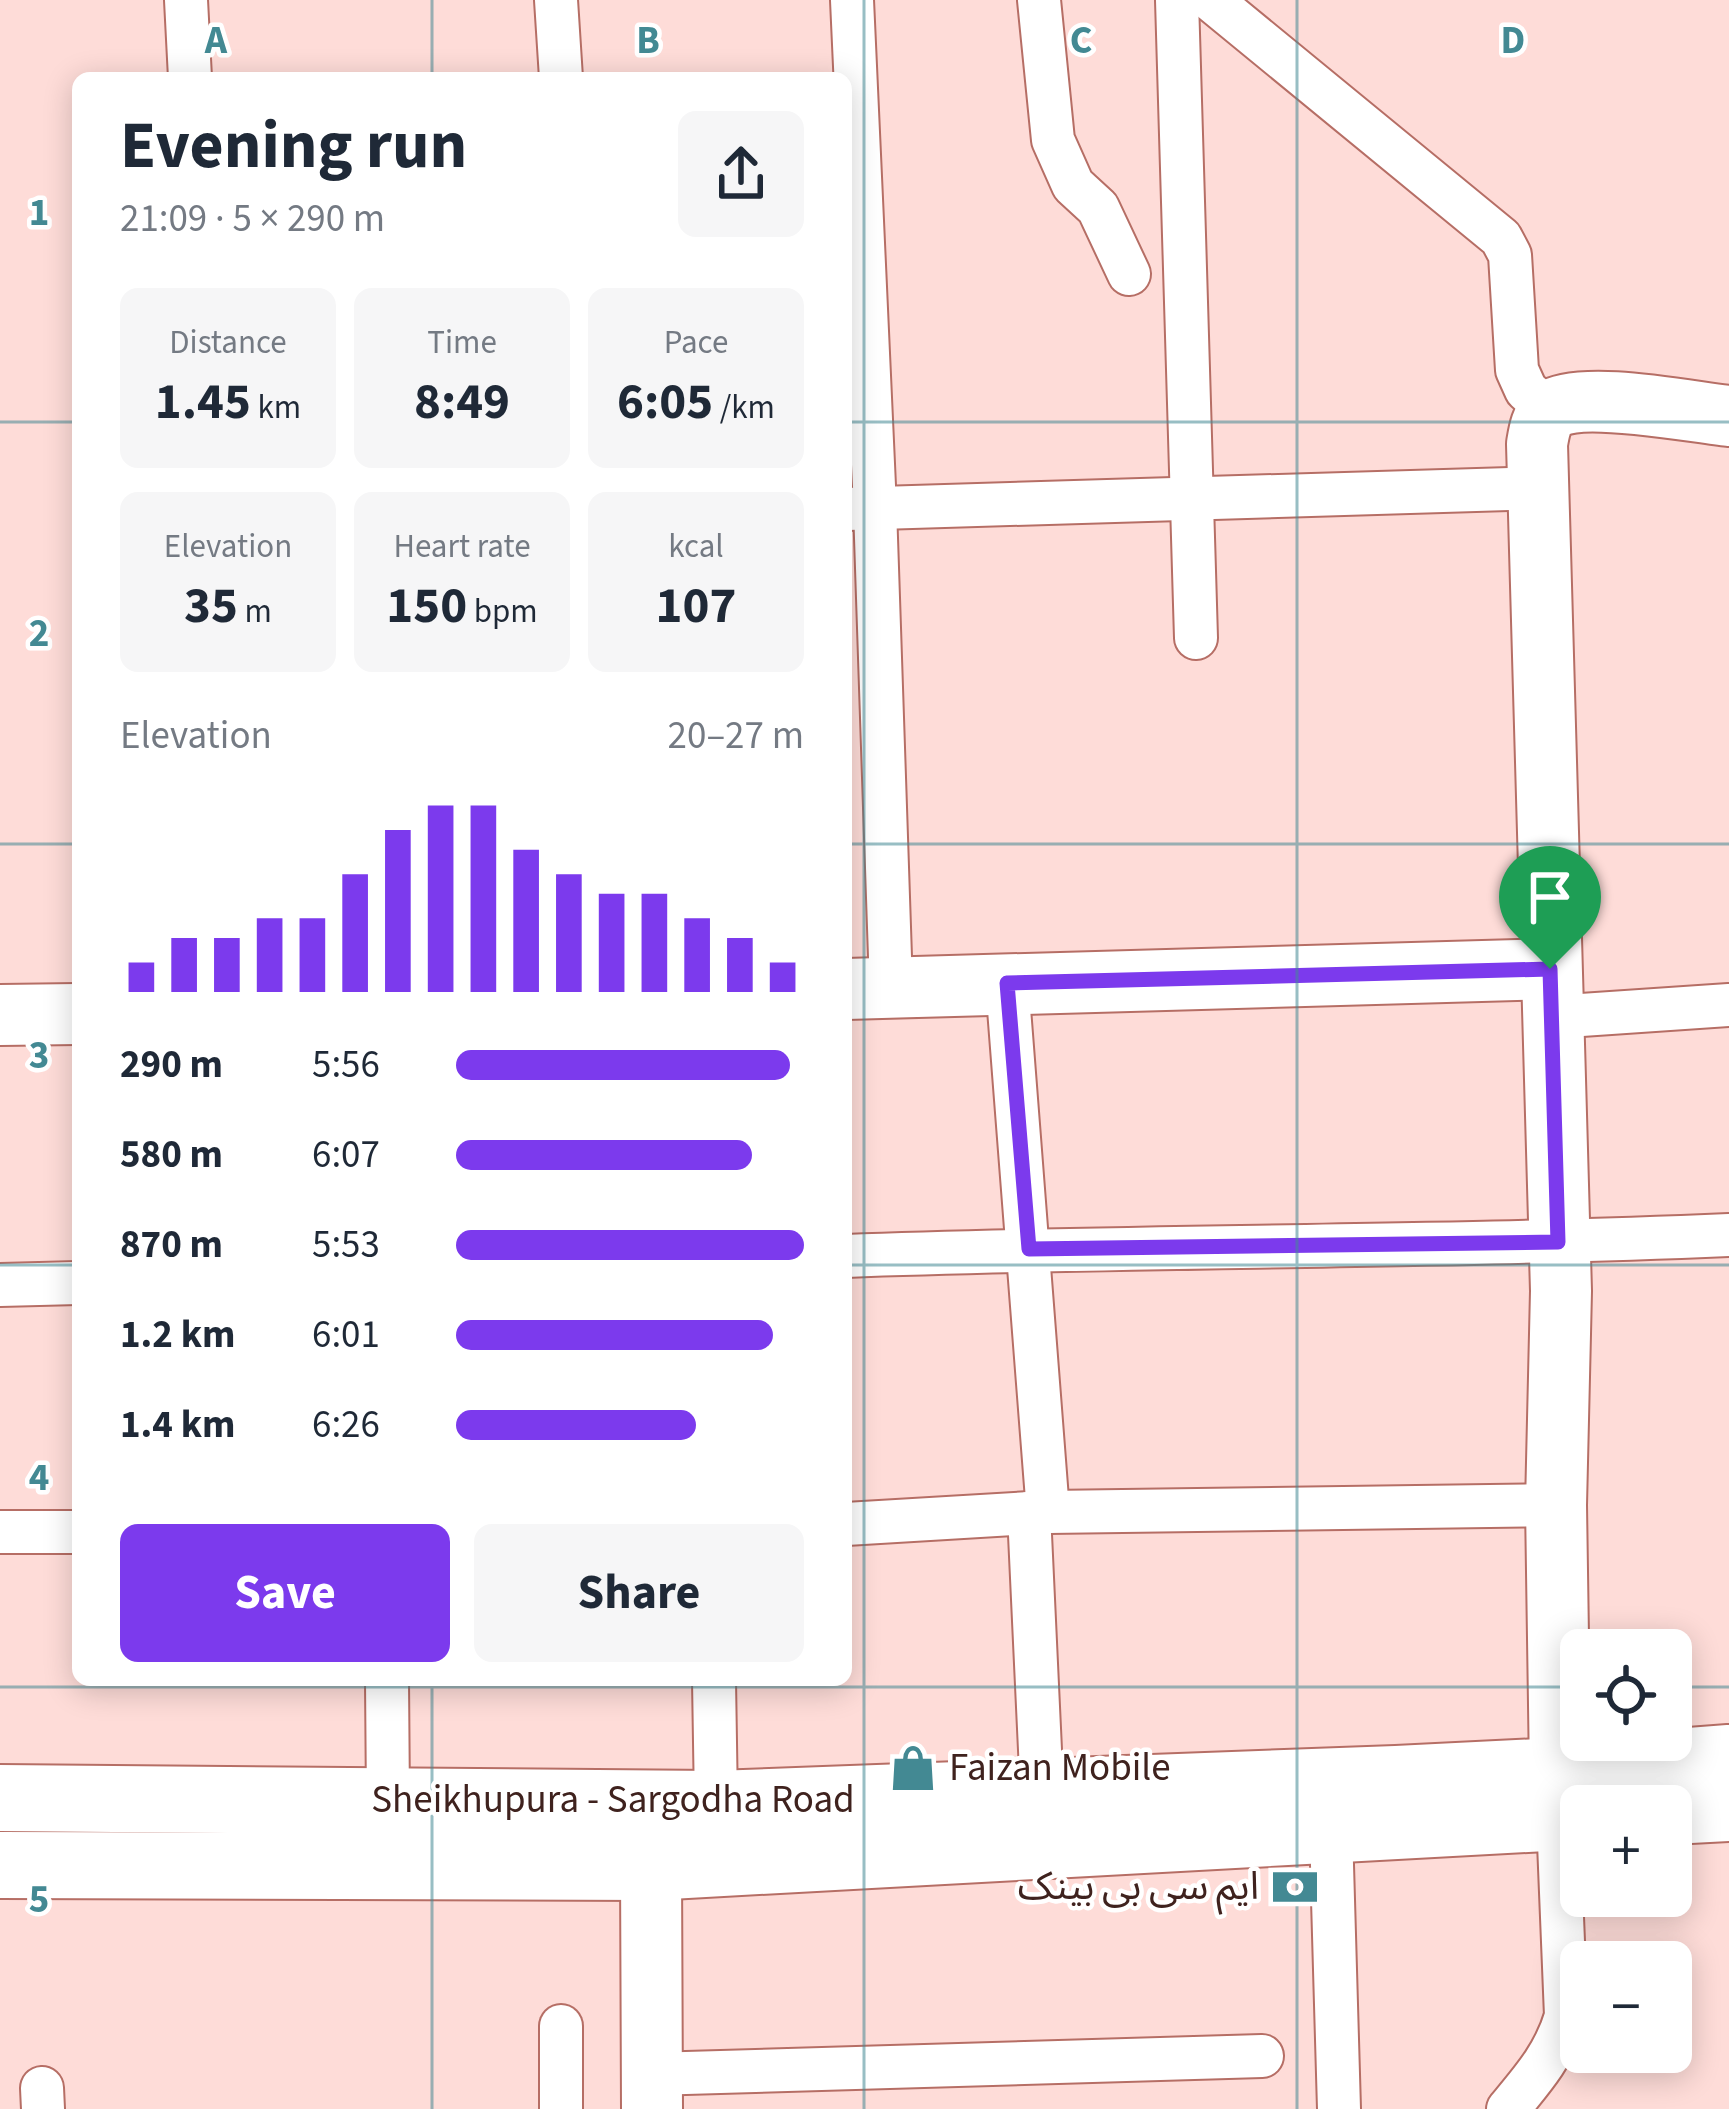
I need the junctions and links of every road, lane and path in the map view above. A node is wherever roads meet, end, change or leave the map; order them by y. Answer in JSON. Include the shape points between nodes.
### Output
{"nodes":[{"id":1,"x":186,"y":0,"type":"edge"},
{"id":2,"x":556,"y":0,"type":"edge"},
{"id":3,"x":852,"y":0,"type":"edge"},
{"id":4,"x":1039,"y":0,"type":"edge"},
{"id":5,"x":1177,"y":0,"type":"edge"},
{"id":6,"x":1210,"y":0,"type":"edge"},
{"id":7,"x":190,"y":72,"type":"edge"},
{"id":8,"x":561,"y":72,"type":"edge"},
{"id":9,"x":1129,"y":274,"type":"dead end"},
{"id":10,"x":1550,"y":411,"type":"junction"},
{"id":11,"x":1729,"y":416,"type":"edge"},
{"id":12,"x":1540,"y":488,"type":"junction"},
{"id":13,"x":1192,"y":499,"type":"junction"},
{"id":14,"x":861,"y":509,"type":"edge"},
{"id":15,"x":1196,"y":638,"type":"dead end"},
{"id":16,"x":1007,"y":983,"type":"junction"},
{"id":17,"x":868,"y":988,"type":"edge"},
{"id":18,"x":1551,"y":993,"type":"junction"},
{"id":19,"x":1729,"y":1005,"type":"edge"},
{"id":20,"x":72,"y":1014,"type":"edge"},
{"id":21,"x":0,"y":1015,"type":"edge"},
{"id":22,"x":1729,"y":1235,"type":"edge"},
{"id":23,"x":1558,"y":1242,"type":"junction"},
{"id":24,"x":1029,"y":1249,"type":"junction"},
{"id":25,"x":852,"y":1256,"type":"edge"},
{"id":26,"x":72,"y":1283,"type":"edge"},
{"id":27,"x":0,"y":1285,"type":"edge"},
{"id":28,"x":1556,"y":1505,"type":"junction"},
{"id":29,"x":1038,"y":1512,"type":"junction"},
{"id":30,"x":852,"y":1524,"type":"edge"},
{"id":31,"x":0,"y":1532,"type":"edge"},
{"id":32,"x":72,"y":1532,"type":"edge"},
{"id":33,"x":387,"y":1686,"type":"edge"},
{"id":34,"x":714,"y":1686,"type":"edge"},
{"id":35,"x":1729,"y":1758,"type":"edge"},
{"id":36,"x":1565,"y":1785,"type":"edge"},
{"id":37,"x":1629,"y":1785,"type":"edge"},
{"id":38,"x":1042,"y":1793,"type":"junction"},
{"id":39,"x":0,"y":1798,"type":"edge"},
{"id":40,"x":388,"y":1801,"type":"junction"},
{"id":41,"x":1560,"y":1802,"type":"edge"},
{"id":42,"x":1560,"y":1803,"type":"edge"},
{"id":43,"x":716,"y":1804,"type":"junction"},
{"id":44,"x":1729,"y":1808,"type":"edge"},
{"id":45,"x":1692,"y":1810,"type":"edge"},
{"id":46,"x":1330,"y":1830,"type":"junction"},
{"id":47,"x":0,"y":1864,"type":"edge"},
{"id":48,"x":651,"y":1867,"type":"junction"},
{"id":49,"x":1565,"y":1917,"type":"edge"},
{"id":50,"x":561,"y":2026,"type":"dead end"},
{"id":51,"x":1262,"y":2056,"type":"dead end"},
{"id":52,"x":651,"y":2092,"type":"edge"},
{"id":53,"x":561,"y":2109,"type":"edge"},
{"id":54,"x":1339,"y":2109,"type":"edge"},
{"id":55,"x":1508,"y":2109,"type":"edge"}],
"edges":[{"from":1,"to":7,"type":"street"},
{"from":2,"to":8,"type":"street"},
{"from":3,"to":14,"type":"street"},
{"from":4,"to":9,"type":"street","via":[[1053,140]]},
{"from":5,"to":13,"type":"street"},
{"from":6,"to":10,"type":"street","via":[[1501,238],[1510,255],[1517,370]]},
{"from":10,"to":11,"type":"street","via":[[1602,401]]},
{"from":10,"to":12,"type":"street","via":[[1537,444]]},
{"from":12,"to":13,"type":"street"},
{"from":12,"to":18,"type":"street"},
{"from":13,"to":14,"type":"street"},
{"from":13,"to":15,"type":"street"},
{"from":14,"to":17,"type":"street"},
{"from":16,"to":17,"type":"street"},
{"from":16,"to":18,"type":"street"},
{"from":16,"to":24,"type":"street"},
{"from":18,"to":19,"type":"street"},
{"from":18,"to":23,"type":"street"},
{"from":20,"to":21,"type":"street"},
{"from":22,"to":23,"type":"street"},
{"from":23,"to":24,"type":"street"},
{"from":23,"to":28,"type":"street"},
{"from":24,"to":25,"type":"street"},
{"from":24,"to":29,"type":"street"},
{"from":26,"to":27,"type":"street"},
{"from":28,"to":29,"type":"street"},
{"from":28,"to":36,"type":"street"},
{"from":29,"to":30,"type":"street"},
{"from":29,"to":38,"type":"street"},
{"from":31,"to":32,"type":"street"},
{"from":33,"to":40,"type":"street"},
{"from":34,"to":43,"type":"street"},
{"from":35,"to":37,"type":"highway","name":"Sheikhupura - Sargodha Road"},
{"from":38,"to":41,"type":"highway","name":"Sheikhupura - Sargodha Road"},
{"from":38,"to":43,"type":"highway","name":"Sheikhupura - Sargodha Road"},
{"from":39,"to":40,"type":"highway","name":"Sheikhupura - Sargodha Road"},
{"from":40,"to":43,"type":"highway","name":"Sheikhupura - Sargodha Road"},
{"from":42,"to":46,"type":"highway","name":"Sheikhupura - Sargodha Road"},
{"from":44,"to":45,"type":"highway"},
{"from":46,"to":48,"type":"highway","name":"Sheikhupura - Sargodha Road"},
{"from":46,"to":54,"type":"street"},
{"from":47,"to":48,"type":"highway","name":"Sheikhupura - Sargodha Road"},
{"from":48,"to":52,"type":"street"},
{"from":49,"to":55,"type":"street","via":[[1558,2041]]},
{"from":50,"to":53,"type":"street"},
{"from":51,"to":52,"type":"street"}]}
